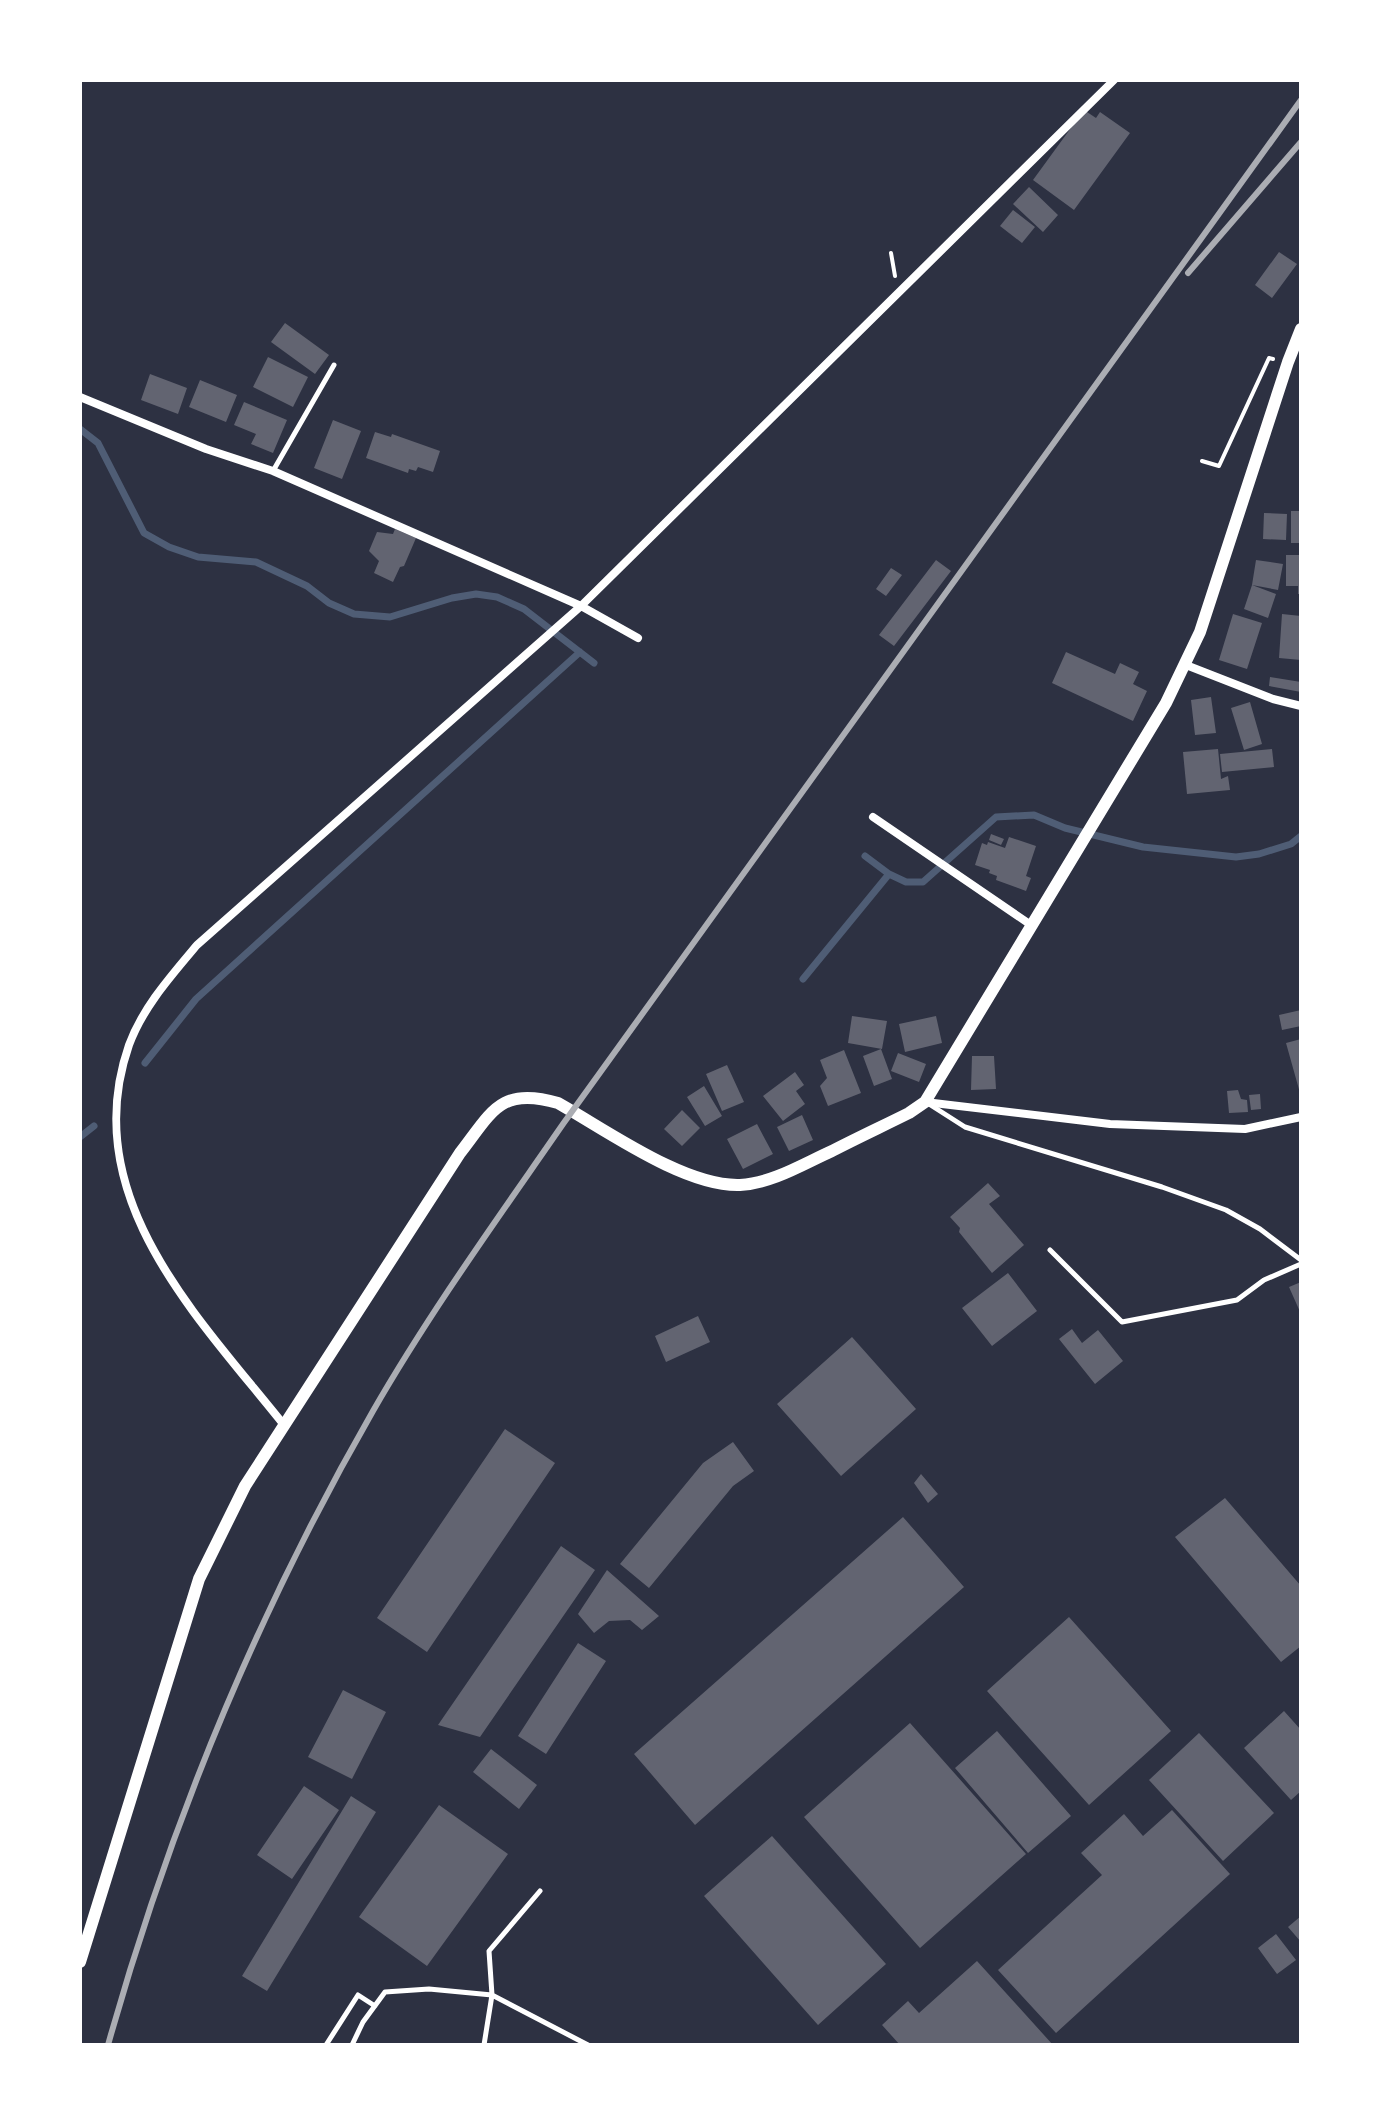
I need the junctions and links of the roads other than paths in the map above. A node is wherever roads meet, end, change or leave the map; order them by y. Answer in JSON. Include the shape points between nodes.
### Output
{"nodes":[{"id":1,"x":1114,"y":80,"type":"edge"},
{"id":2,"x":1301,"y":329,"type":"edge"},
{"id":3,"x":334,"y":365,"type":"dead end"},
{"id":4,"x":80,"y":397,"type":"edge"},
{"id":5,"x":273,"y":471,"type":"junction"},
{"id":6,"x":581,"y":606,"type":"junction"},
{"id":7,"x":638,"y":638,"type":"dead end"},
{"id":8,"x":1186,"y":665,"type":"junction"},
{"id":9,"x":1301,"y":706,"type":"edge"},
{"id":10,"x":873,"y":817,"type":"dead end"},
{"id":11,"x":1031,"y":925,"type":"junction"},
{"id":12,"x":925,"y":1102,"type":"junction"},
{"id":13,"x":1301,"y":1117,"type":"edge"},
{"id":14,"x":1050,"y":1250,"type":"dead end"},
{"id":15,"x":1301,"y":1262,"type":"edge"},
{"id":16,"x":284,"y":1425,"type":"junction"},
{"id":17,"x":540,"y":1891,"type":"dead end"},
{"id":18,"x":80,"y":1962,"type":"edge"},
{"id":19,"x":492,"y":1995,"type":"junction"},
{"id":20,"x":375,"y":2006,"type":"junction"},
{"id":21,"x":326,"y":2045,"type":"edge"},
{"id":22,"x":352,"y":2045,"type":"edge"},
{"id":23,"x":484,"y":2045,"type":"edge"},
{"id":24,"x":588,"y":2045,"type":"edge"}],
"edges":[{"from":1,"to":6,"type":"street"},
{"from":2,"to":8,"type":"street"},
{"from":3,"to":5,"type":"lane"},
{"from":4,"to":5,"type":"street"},
{"from":5,"to":6,"type":"street"},
{"from":6,"to":7,"type":"street"},
{"from":6,"to":16,"type":"street","via":[[197,945],[155,996],[130,1044],[117,1099],[117,1141],[123,1179],[146,1237],[170,1281]]},
{"from":8,"to":9,"type":"street"},
{"from":8,"to":11,"type":"street"},
{"from":10,"to":11,"type":"street"},
{"from":11,"to":12,"type":"street"},
{"from":12,"to":13,"type":"street","via":[[1110,1124],[1245,1129]]},
{"from":12,"to":15,"type":"lane","via":[[965,1127],[1226,1210]]},
{"from":12,"to":16,"type":"street","via":[[792,1170],[741,1185],[710,1181],[668,1165],[558,1103],[513,1097],[496,1107],[460,1153]]},
{"from":14,"to":15,"type":"lane","via":[[1122,1322],[1237,1300]]},
{"from":16,"to":18,"type":"street","via":[[245,1486],[199,1579]]},
{"from":17,"to":19,"type":"lane","via":[[489,1951]]},
{"from":19,"to":20,"type":"lane","via":[[429,1989],[385,1992]]},
{"from":19,"to":23,"type":"lane"},
{"from":19,"to":24,"type":"lane"},
{"from":20,"to":21,"type":"lane","via":[[358,1995]]},
{"from":20,"to":22,"type":"lane"}]}
